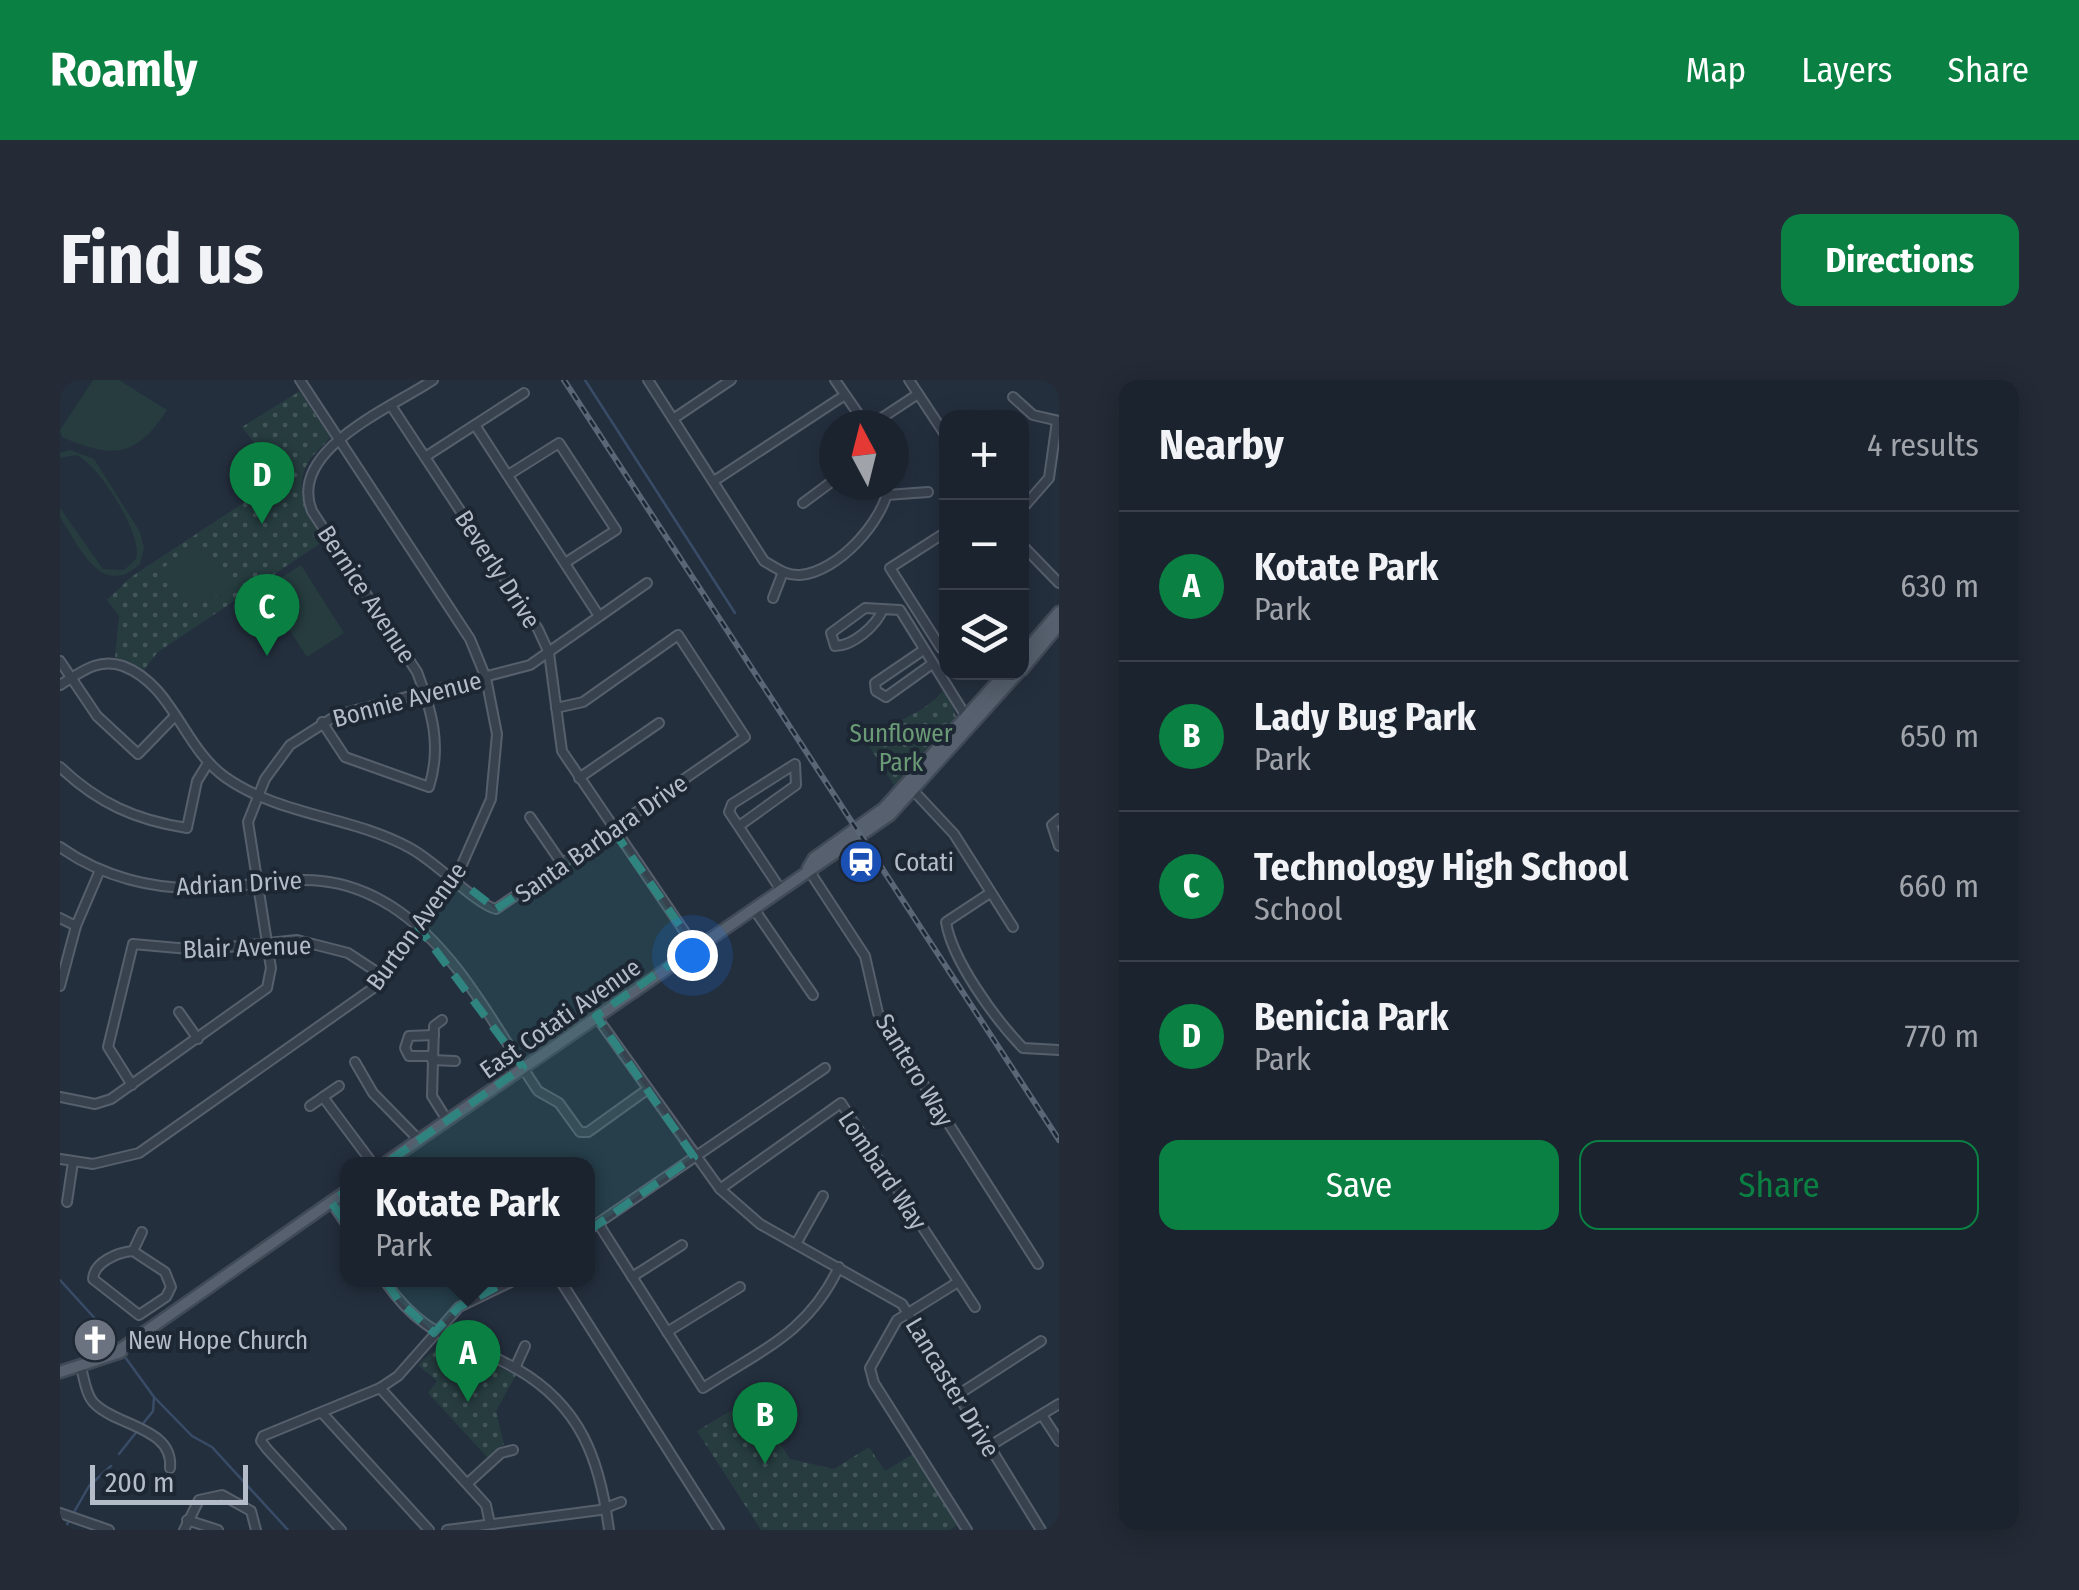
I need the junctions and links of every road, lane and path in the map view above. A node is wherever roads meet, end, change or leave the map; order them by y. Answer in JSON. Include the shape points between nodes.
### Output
{"nodes":[{"id":1,"x":300,"y":380,"type":"edge"},
{"id":2,"x":433,"y":380,"type":"edge"},
{"id":3,"x":648,"y":380,"type":"edge"},
{"id":4,"x":731,"y":380,"type":"edge"},
{"id":5,"x":835,"y":380,"type":"edge"},
{"id":6,"x":910,"y":380,"type":"edge"},
{"id":7,"x":524,"y":393,"type":"dead end"},
{"id":8,"x":918,"y":394,"type":"junction"},
{"id":9,"x":845,"y":396,"type":"junction"},
{"id":10,"x":1013,"y":396,"type":"dead end"},
{"id":11,"x":392,"y":408,"type":"junction"},
{"id":12,"x":857,"y":410,"type":"edge"},
{"id":13,"x":893,"y":410,"type":"edge"},
{"id":14,"x":672,"y":419,"type":"junction"},
{"id":15,"x":1058,"y":421,"type":"edge"},
{"id":16,"x":475,"y":424,"type":"junction"},
{"id":17,"x":939,"y":426,"type":"edge"},
{"id":18,"x":340,"y":440,"type":"junction"},
{"id":19,"x":425,"y":457,"type":"junction"},
{"id":20,"x":508,"y":476,"type":"junction"},
{"id":21,"x":1049,"y":478,"type":"junction"},
{"id":22,"x":714,"y":481,"type":"junction"},
{"id":23,"x":1059,"y":482,"type":"edge"},
{"id":24,"x":819,"y":491,"type":"edge"},
{"id":25,"x":909,"y":491,"type":"edge"},
{"id":26,"x":928,"y":492,"type":"dead end"},
{"id":27,"x":883,"y":500,"type":"edge"},
{"id":28,"x":1029,"y":501,"type":"edge"},
{"id":29,"x":803,"y":502,"type":"dead end"},
{"id":30,"x":939,"y":536,"type":"edge"},
{"id":31,"x":1029,"y":552,"type":"edge"},
{"id":32,"x":565,"y":563,"type":"junction"},
{"id":33,"x":782,"y":572,"type":"junction"},
{"id":34,"x":646,"y":583,"type":"dead end"},
{"id":35,"x":1059,"y":583,"type":"edge"},
{"id":36,"x":773,"y":598,"type":"dead end"},
{"id":37,"x":883,"y":609,"type":"junction"},
{"id":38,"x":1059,"y":612,"type":"edge"},
{"id":39,"x":599,"y":616,"type":"junction"},
{"id":40,"x":1059,"y":625,"type":"edge"},
{"id":41,"x":939,"y":645,"type":"edge"},
{"id":42,"x":1029,"y":647,"type":"edge"},
{"id":43,"x":922,"y":651,"type":"junction"},
{"id":44,"x":549,"y":652,"type":"junction"},
{"id":45,"x":1029,"y":660,"type":"edge"},
{"id":46,"x":60,"y":661,"type":"edge"},
{"id":47,"x":932,"y":664,"type":"junction"},
{"id":48,"x":71,"y":678,"type":"junction"},
{"id":49,"x":486,"y":678,"type":"junction"},
{"id":50,"x":1000,"y":680,"type":"edge"},
{"id":51,"x":1011,"y":680,"type":"edge"},
{"id":52,"x":60,"y":685,"type":"edge"},
{"id":53,"x":426,"y":693,"type":"junction"},
{"id":54,"x":556,"y":708,"type":"junction"},
{"id":55,"x":174,"y":717,"type":"junction"},
{"id":56,"x":970,"y":721,"type":"junction"},
{"id":57,"x":322,"y":722,"type":"junction"},
{"id":58,"x":658,"y":723,"type":"dead end"},
{"id":59,"x":208,"y":763,"type":"junction"},
{"id":60,"x":60,"y":766,"type":"edge"},
{"id":61,"x":579,"y":778,"type":"junction"},
{"id":62,"x":911,"y":788,"type":"junction"},
{"id":63,"x":257,"y":794,"type":"junction"},
{"id":64,"x":530,"y":818,"type":"dead end"},
{"id":65,"x":1059,"y":819,"type":"edge"},
{"id":66,"x":739,"y":826,"type":"junction"},
{"id":67,"x":613,"y":830,"type":"junction"},
{"id":68,"x":1059,"y":846,"type":"edge"},
{"id":69,"x":60,"y":847,"type":"edge"},
{"id":70,"x":563,"y":865,"type":"junction"},
{"id":71,"x":808,"y":869,"type":"junction"},
{"id":72,"x":100,"y":870,"type":"junction"},
{"id":73,"x":456,"y":878,"type":"junction"},
{"id":74,"x":255,"y":881,"type":"junction"},
{"id":75,"x":781,"y":890,"type":"junction"},
{"id":76,"x":990,"y":893,"type":"junction"},
{"id":77,"x":754,"y":908,"type":"junction"},
{"id":78,"x":60,"y":918,"type":"edge"},
{"id":79,"x":76,"y":926,"type":"junction"},
{"id":80,"x":1013,"y":927,"type":"dead end"},
{"id":81,"x":419,"y":928,"type":"junction"},
{"id":82,"x":267,"y":942,"type":"junction"},
{"id":83,"x":694,"y":947,"type":"junction"},
{"id":84,"x":383,"y":976,"type":"junction"},
{"id":85,"x":60,"y":986,"type":"edge"},
{"id":86,"x":813,"y":995,"type":"dead end"},
{"id":87,"x":179,"y":1012,"type":"dead end"},
{"id":88,"x":596,"y":1016,"type":"junction"},
{"id":89,"x":442,"y":1020,"type":"dead end"},
{"id":90,"x":434,"y":1035,"type":"junction"},
{"id":91,"x":198,"y":1039,"type":"junction"},
{"id":92,"x":1059,"y":1050,"type":"edge"},
{"id":93,"x":432,"y":1058,"type":"junction"},
{"id":94,"x":455,"y":1061,"type":"dead end"},
{"id":95,"x":356,"y":1062,"type":"dead end"},
{"id":96,"x":523,"y":1067,"type":"junction"},
{"id":97,"x":826,"y":1068,"type":"dead end"},
{"id":98,"x":132,"y":1085,"type":"junction"},
{"id":99,"x":339,"y":1086,"type":"dead end"},
{"id":100,"x":648,"y":1089,"type":"junction"},
{"id":101,"x":60,"y":1097,"type":"edge"},
{"id":102,"x":322,"y":1097,"type":"junction"},
{"id":103,"x":310,"y":1106,"type":"dead end"},
{"id":104,"x":447,"y":1120,"type":"junction"},
{"id":105,"x":419,"y":1140,"type":"junction"},
{"id":106,"x":367,"y":1157,"type":"edge"},
{"id":107,"x":394,"y":1157,"type":"edge"},
{"id":108,"x":694,"y":1158,"type":"junction"},
{"id":109,"x":60,"y":1159,"type":"edge"},
{"id":110,"x":73,"y":1162,"type":"junction"},
{"id":111,"x":720,"y":1189,"type":"junction"},
{"id":112,"x":340,"y":1196,"type":"edge"},
{"id":113,"x":823,"y":1196,"type":"dead end"},
{"id":114,"x":67,"y":1202,"type":"dead end"},
{"id":115,"x":331,"y":1202,"type":"junction"},
{"id":116,"x":340,"y":1215,"type":"edge"},
{"id":117,"x":598,"y":1224,"type":"junction"},
{"id":118,"x":595,"y":1226,"type":"edge"},
{"id":119,"x":142,"y":1232,"type":"dead end"},
{"id":120,"x":682,"y":1244,"type":"dead end"},
{"id":121,"x":796,"y":1244,"type":"junction"},
{"id":122,"x":133,"y":1251,"type":"junction"},
{"id":123,"x":1038,"y":1264,"type":"dead end"},
{"id":124,"x":839,"y":1267,"type":"junction"},
{"id":125,"x":632,"y":1277,"type":"junction"},
{"id":126,"x":958,"y":1282,"type":"junction"},
{"id":127,"x":390,"y":1287,"type":"edge"},
{"id":128,"x":500,"y":1287,"type":"edge"},
{"id":129,"x":564,"y":1287,"type":"edge"},
{"id":130,"x":740,"y":1287,"type":"dead end"},
{"id":131,"x":166,"y":1297,"type":"junction"},
{"id":132,"x":975,"y":1307,"type":"dead end"},
{"id":133,"x":176,"y":1311,"type":"junction"},
{"id":134,"x":908,"y":1312,"type":"junction"},
{"id":135,"x":667,"y":1332,"type":"junction"},
{"id":136,"x":434,"y":1333,"type":"junction"},
{"id":137,"x":1041,"y":1341,"type":"dead end"},
{"id":138,"x":525,"y":1346,"type":"dead end"},
{"id":139,"x":81,"y":1367,"type":"junction"},
{"id":140,"x":515,"y":1368,"type":"junction"},
{"id":141,"x":60,"y":1372,"type":"edge"},
{"id":142,"x":380,"y":1388,"type":"junction"},
{"id":143,"x":956,"y":1396,"type":"junction"},
{"id":144,"x":1059,"y":1404,"type":"edge"},
{"id":145,"x":1042,"y":1414,"type":"junction"},
{"id":146,"x":324,"y":1415,"type":"junction"},
{"id":147,"x":1059,"y":1442,"type":"edge"},
{"id":148,"x":988,"y":1448,"type":"junction"},
{"id":149,"x":513,"y":1450,"type":"dead end"},
{"id":150,"x":170,"y":1468,"type":"dead end"},
{"id":151,"x":468,"y":1483,"type":"junction"},
{"id":152,"x":621,"y":1502,"type":"dead end"},
{"id":153,"x":606,"y":1509,"type":"junction"},
{"id":154,"x":68,"y":1516,"type":"edge"},
{"id":155,"x":490,"y":1524,"type":"junction"},
{"id":156,"x":186,"y":1525,"type":"edge"},
{"id":157,"x":109,"y":1530,"type":"edge"},
{"id":158,"x":218,"y":1530,"type":"edge"},
{"id":159,"x":256,"y":1530,"type":"edge"},
{"id":160,"x":342,"y":1530,"type":"edge"},
{"id":161,"x":428,"y":1530,"type":"edge"},
{"id":162,"x":447,"y":1530,"type":"edge"},
{"id":163,"x":609,"y":1530,"type":"edge"},
{"id":164,"x":719,"y":1530,"type":"edge"},
{"id":165,"x":967,"y":1530,"type":"edge"},
{"id":166,"x":1041,"y":1530,"type":"edge"}],
"edges":[{"from":1,"to":18,"type":"street","name":"Burton Avenue"},
{"from":2,"to":11,"type":"street","name":"Bernice Avenue"},
{"from":3,"to":14,"type":"street"},
{"from":4,"to":14,"type":"street"},
{"from":5,"to":9,"type":"street"},
{"from":6,"to":8,"type":"street"},
{"from":7,"to":16,"type":"street"},
{"from":8,"to":13,"type":"street"},
{"from":8,"to":17,"type":"street"},
{"from":9,"to":12,"type":"street"},
{"from":9,"to":22,"type":"street"},
{"from":10,"to":15,"type":"street","via":[[1033,414]]},
{"from":11,"to":18,"type":"street","name":"Bernice Avenue"},
{"from":11,"to":19,"type":"street","name":"Beverly Drive"},
{"from":14,"to":22,"type":"street"},
{"from":15,"to":21,"type":"street"},
{"from":16,"to":19,"type":"street"},
{"from":16,"to":20,"type":"street"},
{"from":18,"to":49,"type":"street","name":"Burton Avenue","via":[[470,639]]},
{"from":18,"to":53,"type":"street","name":"Bernice Avenue","via":[[312,466],[309,502]]},
{"from":19,"to":44,"type":"street","name":"Beverly Drive"},
{"from":20,"to":32,"type":"street"},
{"from":20,"to":32,"type":"street","via":[[559,443],[616,530]]},
{"from":21,"to":23,"type":"street"},
{"from":21,"to":28,"type":"street"},
{"from":22,"to":33,"type":"street","via":[[764,561]]},
{"from":24,"to":29,"type":"street"},
{"from":25,"to":26,"type":"street"},
{"from":27,"to":33,"type":"street","via":[[866,536],[819,568],[802,575]]},
{"from":30,"to":41,"type":"street","via":[[890,568]]},
{"from":31,"to":35,"type":"street"},
{"from":32,"to":39,"type":"street"},
{"from":33,"to":36,"type":"street"},
{"from":34,"to":39,"type":"street","name":"Bonnie Avenue"},
{"from":37,"to":37,"type":"street","via":[[865,608],[831,633],[831,641],[846,645]]},
{"from":37,"to":43,"type":"street","via":[[900,610]]},
{"from":38,"to":42,"type":"main road"},
{"from":39,"to":44,"type":"street","name":"Bonnie Avenue"},
{"from":40,"to":45,"type":"main road","name":"East Cotati Avenue"},
{"from":43,"to":47,"type":"street"},
{"from":43,"to":47,"type":"street","via":[[875,683],[876,691],[886,697]]},
{"from":44,"to":49,"type":"street","name":"Bonnie Avenue","via":[[518,671]]},
{"from":44,"to":54,"type":"street","name":"Beverly Drive"},
{"from":46,"to":48,"type":"street"},
{"from":47,"to":56,"type":"street"},
{"from":48,"to":52,"type":"street","name":"Santa Barbara Drive"},
{"from":48,"to":55,"type":"street","name":"Santa Barbara Drive","via":[[102,663],[125,666],[150,682]]},
{"from":48,"to":55,"type":"street","via":[[109,730],[138,754]]},
{"from":49,"to":53,"type":"street","name":"Bonnie Avenue"},
{"from":49,"to":73,"type":"street","name":"Burton Avenue","via":[[497,734],[494,784]]},
{"from":50,"to":56,"type":"main road","name":"East Cotati Avenue"},
{"from":51,"to":56,"type":"main road","name":"East Cotati Avenue"},
{"from":53,"to":57,"type":"street","name":"Bonnie Avenue"},
{"from":53,"to":57,"type":"street","via":[[437,755],[428,786],[346,757]]},
{"from":54,"to":61,"type":"street","name":"Beverly Drive","via":[[562,751]]},
{"from":54,"to":67,"type":"street","name":"Santa Barbara Drive","via":[[583,702],[678,635],[745,737]]},
{"from":55,"to":59,"type":"street","name":"Santa Barbara Drive"},
{"from":56,"to":62,"type":"main road","name":"East Cotati Avenue"},
{"from":57,"to":63,"type":"street","name":"Bonnie Avenue","via":[[281,754]]},
{"from":58,"to":61,"type":"street"},
{"from":59,"to":60,"type":"street","via":[[186,828],[109,806]]},
{"from":59,"to":63,"type":"street","name":"Santa Barbara Drive"},
{"from":61,"to":67,"type":"street","name":"Beverly Drive"},
{"from":62,"to":71,"type":"main road","name":"East Cotati Avenue","via":[[835,856]]},
{"from":62,"to":76,"type":"street","via":[[954,834]]},
{"from":63,"to":73,"type":"street","name":"Santa Barbara Drive","via":[[390,838]]},
{"from":63,"to":74,"type":"street","name":"Bonnie Avenue","via":[[247,836]]},
{"from":64,"to":70,"type":"street"},
{"from":65,"to":68,"type":"street","via":[[1052,834]]},
{"from":66,"to":66,"type":"street","via":[[729,812],[732,804],[794,764],[796,785]]},
{"from":66,"to":75,"type":"street"},
{"from":67,"to":70,"type":"street","name":"Santa Barbara Drive"},
{"from":67,"to":83,"type":"street","name":"Beverly Drive"},
{"from":69,"to":72,"type":"street","name":"Adrian Drive"},
{"from":70,"to":73,"type":"street","name":"Santa Barbara Drive","via":[[496,909]]},
{"from":71,"to":75,"type":"main road","name":"East Cotati Avenue"},
{"from":71,"to":123,"type":"street","name":"Santero Way","via":[[866,956],[878,1013]]},
{"from":72,"to":74,"type":"street","name":"Adrian Drive","via":[[179,888]]},
{"from":72,"to":79,"type":"street"},
{"from":73,"to":81,"type":"street","name":"Burton Avenue"},
{"from":74,"to":81,"type":"street","name":"Adrian Drive","via":[[339,884],[391,906]]},
{"from":74,"to":82,"type":"street","name":"Bonnie Avenue"},
{"from":75,"to":77,"type":"main road","name":"East Cotati Avenue"},
{"from":76,"to":80,"type":"street"},
{"from":76,"to":92,"type":"street","via":[[946,922],[950,948],[1023,1048]]},
{"from":77,"to":83,"type":"main road","name":"East Cotati Avenue"},
{"from":77,"to":86,"type":"street"},
{"from":78,"to":79,"type":"street"},
{"from":79,"to":85,"type":"street"},
{"from":81,"to":84,"type":"street","name":"Burton Avenue"},
{"from":81,"to":96,"type":"street","name":"Adrian Drive"},
{"from":82,"to":84,"type":"street","name":"Blair Avenue","via":[[324,944]]},
{"from":82,"to":91,"type":"street","name":"Bonnie Avenue","via":[[267,988]]},
{"from":82,"to":98,"type":"street","name":"Blair Avenue","via":[[200,950],[133,944],[108,1047]]},
{"from":83,"to":88,"type":"main road","name":"East Cotati Avenue"},
{"from":84,"to":110,"type":"street","name":"Burton Avenue","via":[[370,994],[150,1147],[111,1162]]},
{"from":87,"to":91,"type":"street"},
{"from":88,"to":96,"type":"main road","name":"East Cotati Avenue"},
{"from":88,"to":100,"type":"street","name":"Lancaster Drive"},
{"from":89,"to":90,"type":"street"},
{"from":90,"to":93,"type":"street"},
{"from":90,"to":93,"type":"street","via":[[409,1036],[405,1048],[409,1056]]},
{"from":91,"to":98,"type":"street","name":"Bonnie Avenue"},
{"from":93,"to":94,"type":"street"},
{"from":93,"to":104,"type":"street","via":[[432,1099]]},
{"from":95,"to":105,"type":"street","via":[[373,1093]]},
{"from":96,"to":100,"type":"street","name":"Adrian Drive","via":[[538,1091],[585,1133]]},
{"from":96,"to":104,"type":"main road","name":"East Cotati Avenue"},
{"from":97,"to":108,"type":"street"},
{"from":98,"to":101,"type":"street","name":"Bonnie Avenue","via":[[95,1104]]},
{"from":99,"to":102,"type":"street"},
{"from":100,"to":108,"type":"street","name":"Lancaster Drive"},
{"from":102,"to":103,"type":"street"},
{"from":102,"to":106,"type":"street"},
{"from":104,"to":105,"type":"main road","name":"East Cotati Avenue"},
{"from":105,"to":107,"type":"main road","name":"East Cotati Avenue"},
{"from":108,"to":111,"type":"street","name":"Lancaster Drive"},
{"from":108,"to":117,"type":"street"},
{"from":109,"to":110,"type":"street","name":"Burton Avenue"},
{"from":110,"to":114,"type":"street"},
{"from":111,"to":121,"type":"street","name":"Lancaster Drive"},
{"from":111,"to":126,"type":"street","name":"Lombard Way","via":[[841,1103]]},
{"from":112,"to":115,"type":"main road"},
{"from":113,"to":121,"type":"street"},
{"from":115,"to":116,"type":"street"},
{"from":115,"to":133,"type":"main road"},
{"from":117,"to":118,"type":"street"},
{"from":117,"to":125,"type":"street"},
{"from":119,"to":122,"type":"street"},
{"from":120,"to":125,"type":"street"},
{"from":121,"to":124,"type":"street","name":"Lancaster Drive"},
{"from":122,"to":131,"type":"street","via":[[165,1272],[171,1286]]},
{"from":122,"to":131,"type":"street","via":[[98,1266],[96,1284],[136,1315]]},
{"from":124,"to":134,"type":"street","name":"Lancaster Drive","via":[[892,1295]]},
{"from":124,"to":135,"type":"street","via":[[801,1324],[703,1388]]},
{"from":125,"to":135,"type":"street"},
{"from":126,"to":132,"type":"street","name":"Lombard Way"},
{"from":126,"to":134,"type":"street"},
{"from":127,"to":136,"type":"street"},
{"from":128,"to":136,"type":"street","via":[[459,1307]]},
{"from":129,"to":164,"type":"street"},
{"from":130,"to":135,"type":"street"},
{"from":131,"to":133,"type":"street"},
{"from":133,"to":139,"type":"main road"},
{"from":134,"to":143,"type":"street","name":"Lancaster Drive"},
{"from":134,"to":165,"type":"street","via":[[888,1330],[870,1374]]},
{"from":136,"to":140,"type":"street"},
{"from":136,"to":142,"type":"street"},
{"from":137,"to":143,"type":"street"},
{"from":138,"to":140,"type":"street"},
{"from":139,"to":141,"type":"main road"},
{"from":139,"to":150,"type":"street","via":[[97,1406],[163,1443]]},
{"from":140,"to":153,"type":"street","via":[[550,1392],[579,1427],[599,1467]]},
{"from":142,"to":146,"type":"street"},
{"from":142,"to":151,"type":"street"},
{"from":143,"to":148,"type":"street","name":"Lancaster Drive"},
{"from":144,"to":145,"type":"street"},
{"from":145,"to":147,"type":"street"},
{"from":145,"to":148,"type":"street"},
{"from":146,"to":160,"type":"street","via":[[261,1440]]},
{"from":146,"to":161,"type":"street"},
{"from":148,"to":166,"type":"street","name":"Lancaster Drive"},
{"from":149,"to":151,"type":"street"},
{"from":151,"to":155,"type":"street","via":[[486,1505]]},
{"from":152,"to":153,"type":"street"},
{"from":153,"to":155,"type":"street"},
{"from":153,"to":163,"type":"street"},
{"from":154,"to":157,"type":"street"},
{"from":155,"to":162,"type":"street"},
{"from":156,"to":158,"type":"street"},
{"from":156,"to":159,"type":"street","via":[[199,1500],[222,1496],[251,1511]]}]}
